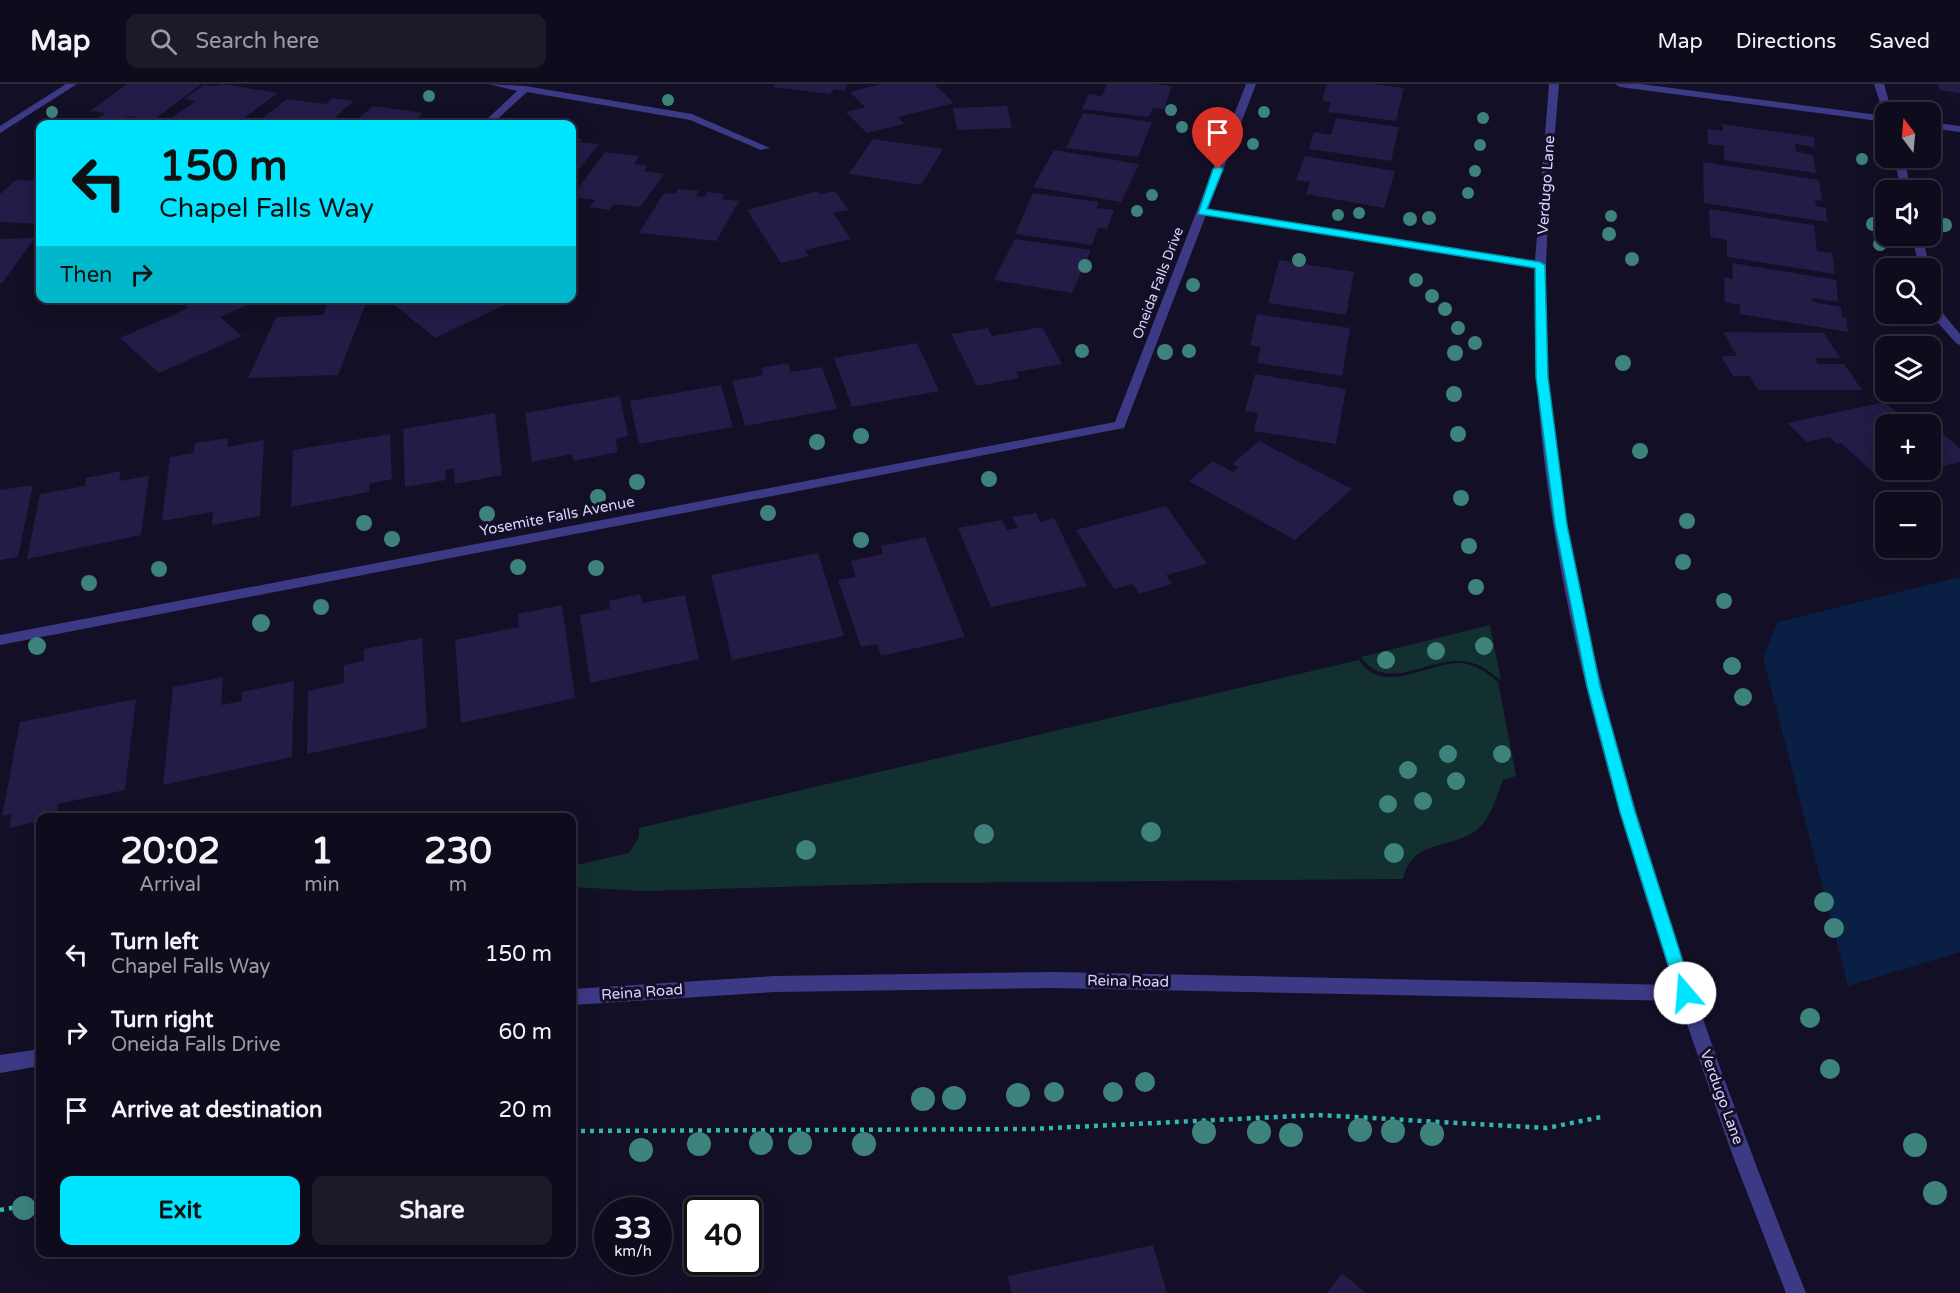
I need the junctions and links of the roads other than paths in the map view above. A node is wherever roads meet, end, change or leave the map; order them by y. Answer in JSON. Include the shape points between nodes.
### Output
{"nodes":[{"id":1,"x":72,"y":84,"type":"edge"},
{"id":2,"x":493,"y":84,"type":"edge"},
{"id":3,"x":1251,"y":84,"type":"edge"},
{"id":4,"x":1554,"y":84,"type":"edge"},
{"id":5,"x":1620,"y":84,"type":"edge"},
{"id":6,"x":1879,"y":84,"type":"edge"},
{"id":7,"x":525,"y":89,"type":"junction"},
{"id":8,"x":1884,"y":102,"type":"edge"},
{"id":9,"x":1875,"y":118,"type":"edge"},
{"id":10,"x":490,"y":120,"type":"edge"},
{"id":11,"x":1941,"y":126,"type":"edge"},
{"id":12,"x":1960,"y":129,"type":"edge"},
{"id":13,"x":0,"y":130,"type":"edge"},
{"id":14,"x":765,"y":148,"type":"dead end"},
{"id":15,"x":1202,"y":212,"type":"junction"},
{"id":16,"x":1540,"y":265,"type":"junction"},
{"id":17,"x":1941,"y":319,"type":"edge"},
{"id":18,"x":1960,"y":341,"type":"edge"},
{"id":19,"x":1120,"y":425,"type":"joint"},
{"id":20,"x":0,"y":640,"type":"edge"},
{"id":21,"x":1685,"y":993,"type":"junction"},
{"id":22,"x":576,"y":997,"type":"edge"},
{"id":23,"x":36,"y":1059,"type":"edge"},
{"id":24,"x":0,"y":1064,"type":"edge"},
{"id":25,"x":1796,"y":1293,"type":"edge"}],
"edges":[{"from":1,"to":13,"type":"street"},
{"from":2,"to":7,"type":"street"},
{"from":3,"to":15,"type":"street","name":"Oneida Falls Drive"},
{"from":4,"to":16,"type":"street","name":"Verdugo Lane"},
{"from":5,"to":9,"type":"street"},
{"from":6,"to":8,"type":"street"},
{"from":7,"to":10,"type":"street"},
{"from":7,"to":14,"type":"street","via":[[692,117]]},
{"from":11,"to":12,"type":"street"},
{"from":15,"to":16,"type":"street"},
{"from":15,"to":19,"type":"street","name":"Oneida Falls Drive"},
{"from":16,"to":21,"type":"street","name":"Verdugo Lane","via":[[1542,377],[1561,525],[1593,686],[1627,812]]},
{"from":17,"to":18,"type":"street"},
{"from":19,"to":20,"type":"street","name":"Yosemite Falls Avenue"},
{"from":21,"to":22,"type":"street","name":"Reina Road","via":[[1053,980],[774,984]]},
{"from":21,"to":25,"type":"street","name":"Verdugo Lane"},
{"from":23,"to":24,"type":"street"}]}
